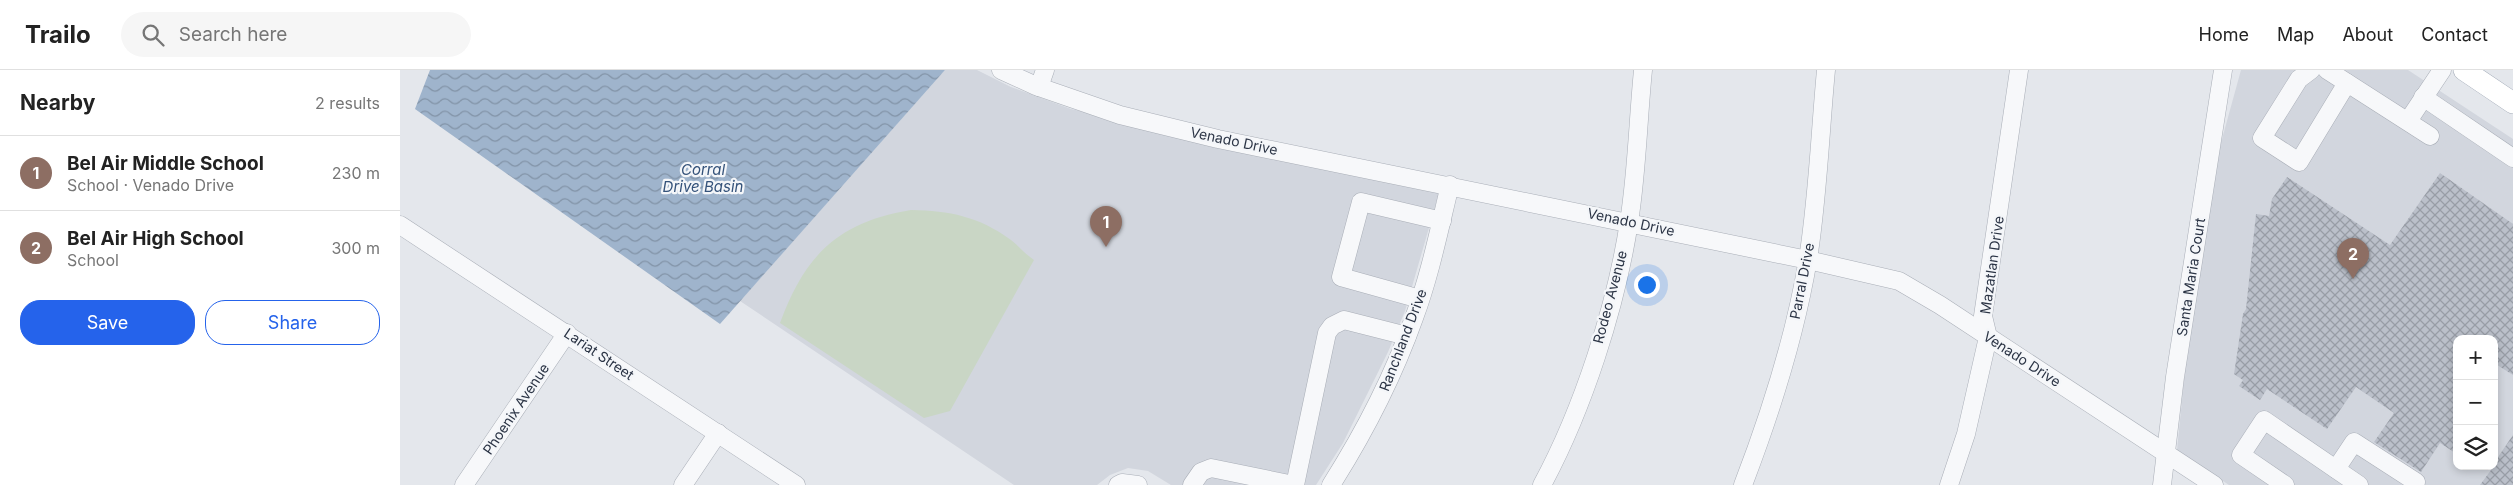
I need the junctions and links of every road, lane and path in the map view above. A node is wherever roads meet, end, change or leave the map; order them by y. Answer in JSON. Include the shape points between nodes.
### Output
{"nodes":[{"id":1,"x":1001,"y":70,"type":"edge"},
{"id":2,"x":1046,"y":70,"type":"edge"},
{"id":3,"x":1642,"y":70,"type":"edge"},
{"id":4,"x":1826,"y":70,"type":"edge"},
{"id":5,"x":2019,"y":70,"type":"edge"},
{"id":6,"x":2223,"y":70,"type":"edge"},
{"id":7,"x":2311,"y":70,"type":"edge"},
{"id":8,"x":2327,"y":70,"type":"edge"},
{"id":9,"x":2442,"y":70,"type":"edge"},
{"id":10,"x":2464,"y":70,"type":"edge"},
{"id":11,"x":2347,"y":83,"type":"junction"},
{"id":12,"x":1039,"y":87,"type":"junction"},
{"id":13,"x":2423,"y":97,"type":"junction"},
{"id":14,"x":2513,"y":103,"type":"edge"},
{"id":15,"x":2408,"y":121,"type":"junction"},
{"id":16,"x":2430,"y":136,"type":"dead end"},
{"id":17,"x":2513,"y":158,"type":"edge"},
{"id":18,"x":1450,"y":186,"type":"junction"},
{"id":19,"x":1442,"y":221,"type":"junction"},
{"id":20,"x":1629,"y":222,"type":"junction"},
{"id":21,"x":400,"y":225,"type":"edge"},
{"id":22,"x":1808,"y":260,"type":"junction"},
{"id":23,"x":1420,"y":299,"type":"junction"},
{"id":24,"x":567,"y":333,"type":"junction"},
{"id":25,"x":1407,"y":336,"type":"junction"},
{"id":26,"x":1988,"y":337,"type":"junction"},
{"id":27,"x":718,"y":433,"type":"junction"},
{"id":28,"x":2165,"y":453,"type":"junction"},
{"id":29,"x":2336,"y":469,"type":"junction"},
{"id":30,"x":464,"y":485,"type":"edge"},
{"id":31,"x":683,"y":485,"type":"edge"},
{"id":32,"x":796,"y":485,"type":"edge"},
{"id":33,"x":1118,"y":485,"type":"edge"},
{"id":34,"x":1138,"y":485,"type":"edge"},
{"id":35,"x":1192,"y":485,"type":"edge"},
{"id":36,"x":1295,"y":485,"type":"edge"},
{"id":37,"x":1331,"y":485,"type":"edge"},
{"id":38,"x":1542,"y":485,"type":"edge"},
{"id":39,"x":1743,"y":485,"type":"edge"},
{"id":40,"x":1949,"y":485,"type":"edge"},
{"id":41,"x":2162,"y":485,"type":"edge"},
{"id":42,"x":2214,"y":485,"type":"edge"},
{"id":43,"x":2285,"y":485,"type":"edge"},
{"id":44,"x":2359,"y":485,"type":"edge"},
{"id":45,"x":2414,"y":485,"type":"edge"}],
"edges":[{"from":1,"to":12,"type":"street","name":"Venado Drive"},
{"from":2,"to":12,"type":"street"},
{"from":3,"to":20,"type":"street","name":"Rodeo Avenue"},
{"from":4,"to":22,"type":"street","name":"Parral Drive"},
{"from":5,"to":26,"type":"street","name":"Mazatlan Drive","via":[[1983,316]]},
{"from":6,"to":28,"type":"street","name":"Santa Maria Court"},
{"from":7,"to":11,"type":"street","via":[[2299,78],[2262,138],[2299,162]]},
{"from":8,"to":11,"type":"street"},
{"from":9,"to":13,"type":"street"},
{"from":10,"to":14,"type":"main road"},
{"from":11,"to":15,"type":"street"},
{"from":12,"to":18,"type":"street","name":"Venado Drive","via":[[1120,115],[1218,139]]},
{"from":13,"to":15,"type":"street"},
{"from":13,"to":17,"type":"street"},
{"from":15,"to":16,"type":"street"},
{"from":18,"to":19,"type":"street","name":"Ranchland Drive"},
{"from":18,"to":20,"type":"street","name":"Venado Drive"},
{"from":19,"to":23,"type":"street","name":"Ranchland Drive"},
{"from":19,"to":23,"type":"street","via":[[1362,202],[1359,212],[1341,277]]},
{"from":20,"to":22,"type":"street","name":"Venado Drive"},
{"from":20,"to":38,"type":"street","name":"Rodeo Avenue","via":[[1607,319],[1582,393]]},
{"from":21,"to":24,"type":"street","name":"Lariat Street"},
{"from":22,"to":26,"type":"street","name":"Venado Drive","via":[[1898,282]]},
{"from":22,"to":39,"type":"street","name":"Parral Drive","via":[[1769,419]]},
{"from":23,"to":25,"type":"street","name":"Ranchland Drive"},
{"from":24,"to":27,"type":"street","name":"Lariat Street"},
{"from":24,"to":30,"type":"street","name":"Phoenix Avenue"},
{"from":25,"to":36,"type":"street","via":[[1344,320],[1332,326],[1327,333]]},
{"from":25,"to":37,"type":"street","name":"Ranchland Drive","via":[[1371,416]]},
{"from":26,"to":28,"type":"street","name":"Venado Drive"},
{"from":26,"to":40,"type":"street","name":"Mazatlan Drive","via":[[1966,434]]},
{"from":27,"to":31,"type":"street"},
{"from":27,"to":32,"type":"street","name":"Lariat Street"},
{"from":28,"to":41,"type":"street","name":"Santa Maria Court"},
{"from":28,"to":42,"type":"street","name":"Venado Drive"},
{"from":29,"to":43,"type":"street","via":[[2264,420],[2241,455]]},
{"from":29,"to":44,"type":"street"},
{"from":29,"to":45,"type":"street","via":[[2354,442],[2416,482]]},
{"from":33,"to":34,"type":"street"},
{"from":35,"to":36,"type":"street","via":[[1201,472],[1211,468]]}]}
